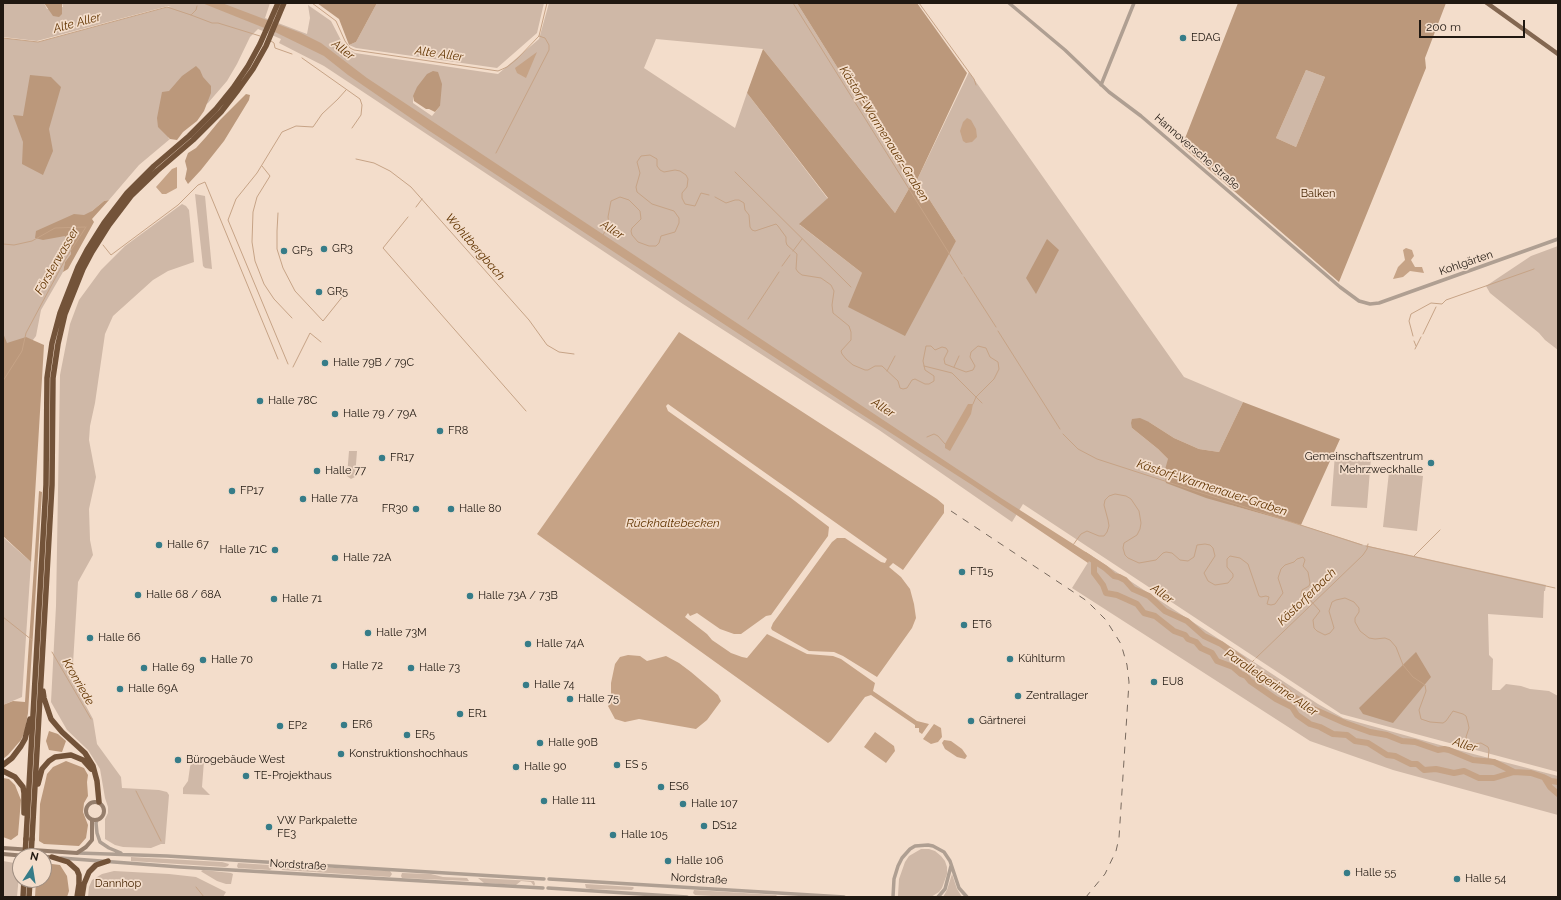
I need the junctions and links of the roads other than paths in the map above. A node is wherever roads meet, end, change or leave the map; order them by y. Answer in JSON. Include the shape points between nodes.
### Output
{"nodes":[{"id":1,"x":278,"y":3,"type":"edge"},
{"id":2,"x":284,"y":3,"type":"edge"},
{"id":3,"x":1009,"y":3,"type":"edge"},
{"id":4,"x":1134,"y":3,"type":"edge"},
{"id":5,"x":1487,"y":3,"type":"edge"},
{"id":6,"x":263,"y":45,"type":"junction"},
{"id":7,"x":1558,"y":54,"type":"edge"},
{"id":8,"x":1101,"y":85,"type":"junction"},
{"id":9,"x":1558,"y":239,"type":"edge"},
{"id":10,"x":1380,"y":303,"type":"joint"},
{"id":11,"x":43,"y":649,"type":"junction"},
{"id":12,"x":34,"y":700,"type":"junction"},
{"id":13,"x":3,"y":765,"type":"edge"},
{"id":14,"x":3,"y":771,"type":"edge"},
{"id":15,"x":34,"y":802,"type":"junction"},
{"id":16,"x":96,"y":802,"type":"junction"},
{"id":17,"x":92,"y":820,"type":"junction"},
{"id":18,"x":97,"y":820,"type":"junction"},
{"id":19,"x":29,"y":839,"type":"junction"},
{"id":20,"x":3,"y":848,"type":"edge"},
{"id":21,"x":27,"y":848,"type":"edge"},
{"id":22,"x":30,"y":848,"type":"edge"},
{"id":23,"x":76,"y":853,"type":"junction"},
{"id":24,"x":124,"y":854,"type":"junction"},
{"id":25,"x":52,"y":857,"type":"joint"},
{"id":26,"x":108,"y":862,"type":"junction"},
{"id":27,"x":951,"y":865,"type":"junction"},
{"id":28,"x":544,"y":879,"type":"dead end"},
{"id":29,"x":543,"y":888,"type":"dead end"},
{"id":30,"x":77,"y":897,"type":"edge"},
{"id":31,"x":82,"y":897,"type":"edge"},
{"id":32,"x":687,"y":897,"type":"edge"},
{"id":33,"x":844,"y":897,"type":"edge"},
{"id":34,"x":893,"y":897,"type":"edge"},
{"id":35,"x":938,"y":897,"type":"edge"},
{"id":36,"x":967,"y":897,"type":"edge"}],
"edges":[{"from":1,"to":6,"type":"highway"},
{"from":2,"to":6,"type":"highway"},
{"from":3,"to":8,"type":"street","name":"Hannoversche Straße"},
{"from":4,"to":8,"type":"street"},
{"from":5,"to":7,"type":"main road"},
{"from":6,"to":11,"type":"highway","via":[[253,69],[221,112],[131,196],[92,252],[73,292],[58,344],[53,378],[52,485]]},
{"from":6,"to":12,"type":"highway","via":[[216,109],[128,193],[104,223],[78,267],[60,313],[52,343],[48,378],[46,485]]},
{"from":8,"to":10,"type":"street","name":"Hannoversche Straße","via":[[1152,125],[1353,297],[1368,304]]},
{"from":9,"to":10,"type":"street","name":"Kohlgärten"},
{"from":11,"to":15,"type":"highway"},
{"from":11,"to":16,"type":"highway","via":[[44,698],[48,712],[56,726],[90,760],[96,774]]},
{"from":12,"to":13,"type":"highway","via":[[25,738],[17,752]]},
{"from":12,"to":19,"type":"highway"},
{"from":14,"to":19,"type":"highway","via":[[15,777],[22,787],[24,832]]},
{"from":15,"to":16,"type":"highway","via":[[38,794],[42,769],[55,757],[71,755],[84,760],[92,770]]},
{"from":15,"to":19,"type":"highway"},
{"from":16,"to":17,"type":"main road","via":[[89,804],[86,810],[87,816]]},
{"from":16,"to":18,"type":"main road","via":[[104,807],[105,811]]},
{"from":17,"to":18,"type":"main road"},
{"from":17,"to":23,"type":"main road","via":[[92,840],[86,848]]},
{"from":18,"to":24,"type":"street","via":[[100,842]]},
{"from":19,"to":21,"type":"highway","bridge":true},
{"from":19,"to":22,"type":"highway","bridge":true},
{"from":20,"to":23,"type":"main road"},
{"from":23,"to":24,"type":"street","name":"Nordstraße"},
{"from":24,"to":28,"type":"street","name":"Nordstraße"},
{"from":25,"to":26,"type":"street","name":"Nordstraße"},
{"from":25,"to":30,"type":"highway","via":[[68,862],[77,870]]},
{"from":26,"to":29,"type":"street","name":"Nordstraße"},
{"from":26,"to":31,"type":"highway","via":[[96,865],[89,872]]},
{"from":27,"to":34,"type":"street","via":[[948,857],[933,846],[921,845],[910,849],[900,862],[894,879]]},
{"from":27,"to":35,"type":"street","via":[[945,889]]},
{"from":27,"to":36,"type":"street","via":[[959,888]]},
{"from":32,"to":33,"type":"street","name":"Nordstraße","via":[[550,888],[551,879]]}]}
